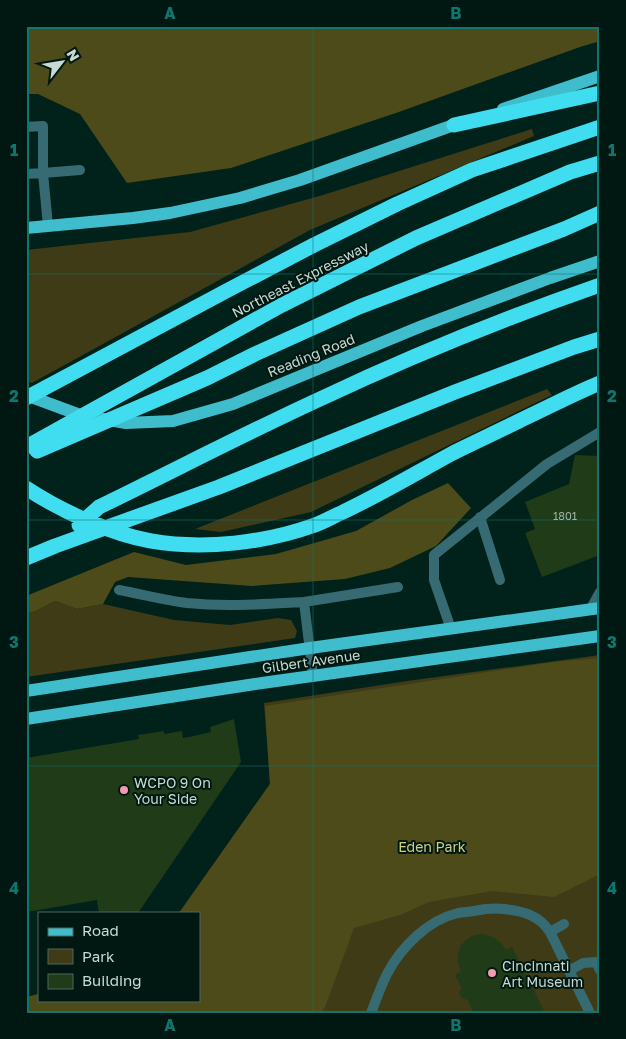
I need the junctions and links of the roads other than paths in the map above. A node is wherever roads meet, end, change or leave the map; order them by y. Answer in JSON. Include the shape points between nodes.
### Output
{"nodes":[{"id":1,"x":600,"y":76,"type":"edge"},
{"id":2,"x":600,"y":93,"type":"edge"},
{"id":3,"x":454,"y":125,"type":"junction"},
{"id":4,"x":26,"y":127,"type":"edge"},
{"id":5,"x":600,"y":127,"type":"edge"},
{"id":6,"x":600,"y":163,"type":"edge"},
{"id":7,"x":80,"y":170,"type":"dead end"},
{"id":8,"x":43,"y":173,"type":"junction"},
{"id":9,"x":26,"y":174,"type":"edge"},
{"id":10,"x":600,"y":213,"type":"edge"},
{"id":11,"x":48,"y":226,"type":"junction"},
{"id":12,"x":26,"y":228,"type":"edge"},
{"id":13,"x":600,"y":261,"type":"edge"},
{"id":14,"x":600,"y":285,"type":"edge"},
{"id":15,"x":600,"y":340,"type":"edge"},
{"id":16,"x":600,"y":383,"type":"edge"},
{"id":17,"x":26,"y":397,"type":"edge"},
{"id":18,"x":600,"y":432,"type":"edge"},
{"id":19,"x":26,"y":447,"type":"edge"},
{"id":20,"x":26,"y":456,"type":"edge"},
{"id":21,"x":26,"y":488,"type":"edge"},
{"id":22,"x":480,"y":517,"type":"junction"},
{"id":23,"x":55,"y":546,"type":"junction"},
{"id":24,"x":26,"y":558,"type":"edge"},
{"id":25,"x":500,"y":580,"type":"dead end"},
{"id":26,"x":398,"y":587,"type":"dead end"},
{"id":27,"x":118,"y":590,"type":"dead end"},
{"id":28,"x":600,"y":592,"type":"edge"},
{"id":29,"x":304,"y":602,"type":"junction"},
{"id":30,"x":595,"y":609,"type":"edge"},
{"id":31,"x":452,"y":629,"type":"junction"},
{"id":32,"x":600,"y":636,"type":"edge"},
{"id":33,"x":310,"y":648,"type":"junction"},
{"id":34,"x":314,"y":676,"type":"junction"},
{"id":35,"x":26,"y":691,"type":"edge"},
{"id":36,"x":26,"y":719,"type":"edge"},
{"id":37,"x":564,"y":924,"type":"dead end"},
{"id":38,"x":550,"y":932,"type":"junction"},
{"id":39,"x":600,"y":970,"type":"edge"},
{"id":40,"x":569,"y":971,"type":"junction"},
{"id":41,"x":371,"y":1013,"type":"edge"},
{"id":42,"x":590,"y":1013,"type":"edge"}],
"edges":[{"from":1,"to":3,"type":"main road"},
{"from":2,"to":3,"type":"highway"},
{"from":3,"to":11,"type":"main road","via":[[240,198],[170,213]]},
{"from":4,"to":8,"type":"lane","via":[[43,126]]},
{"from":5,"to":17,"type":"highway","via":[[472,170],[397,204]]},
{"from":6,"to":19,"type":"highway","name":"Northeast Expressway","via":[[570,172],[416,238],[282,305]]},
{"from":7,"to":8,"type":"lane"},
{"from":8,"to":9,"type":"lane"},
{"from":8,"to":11,"type":"lane"},
{"from":10,"to":20,"type":"highway","via":[[359,307],[207,378]]},
{"from":11,"to":12,"type":"main road"},
{"from":13,"to":17,"type":"main road","name":"Reading Road","via":[[422,326],[232,404],[172,421],[126,423],[107,420],[80,415]]},
{"from":14,"to":23,"type":"highway","via":[[432,349],[311,403],[99,507]]},
{"from":15,"to":23,"type":"highway","via":[[455,392],[219,487]]},
{"from":16,"to":21,"type":"highway","via":[[455,452],[317,524],[256,540],[217,544],[150,540],[120,533],[83,518]]},
{"from":18,"to":22,"type":"lane","via":[[547,464]]},
{"from":22,"to":25,"type":"lane"},
{"from":22,"to":31,"type":"lane","via":[[434,555],[434,580]]},
{"from":23,"to":24,"type":"highway"},
{"from":26,"to":29,"type":"lane"},
{"from":27,"to":29,"type":"lane","via":[[222,605]]},
{"from":28,"to":30,"type":"lane"},
{"from":29,"to":33,"type":"lane"},
{"from":30,"to":31,"type":"main road","name":"Gilbert Avenue"},
{"from":31,"to":33,"type":"main road","name":"Gilbert Avenue"},
{"from":32,"to":34,"type":"main road","name":"Gilbert Avenue"},
{"from":33,"to":34,"type":"lane"},
{"from":33,"to":35,"type":"main road","name":"Gilbert Avenue"},
{"from":34,"to":36,"type":"main road","name":"Gilbert Avenue"},
{"from":37,"to":38,"type":"lane"},
{"from":38,"to":40,"type":"lane"},
{"from":38,"to":41,"type":"lane","via":[[539,919],[514,910],[487,909],[447,917],[420,933],[403,951],[387,974]]},
{"from":39,"to":40,"type":"lane","via":[[596,962],[583,963]]},
{"from":40,"to":42,"type":"lane"}]}
